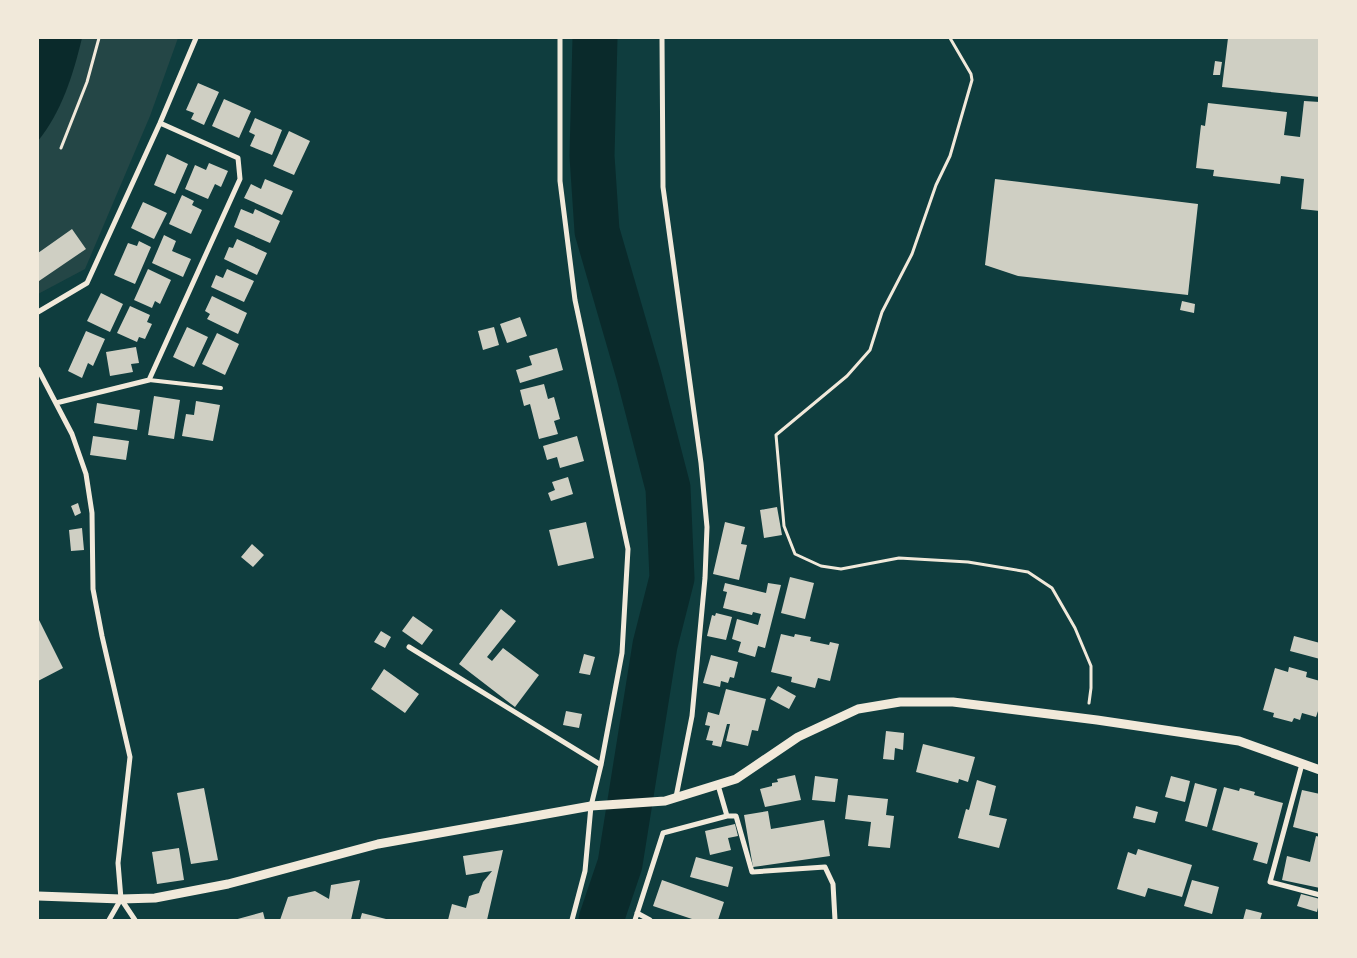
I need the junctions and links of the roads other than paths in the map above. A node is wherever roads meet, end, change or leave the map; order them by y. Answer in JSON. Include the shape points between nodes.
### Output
{"nodes":[{"id":1,"x":196,"y":38,"type":"edge"},
{"id":2,"x":560,"y":38,"type":"edge"},
{"id":3,"x":662,"y":38,"type":"edge"},
{"id":4,"x":160,"y":123,"type":"junction"},
{"id":5,"x":38,"y":312,"type":"edge"},
{"id":6,"x":38,"y":369,"type":"edge"},
{"id":7,"x":149,"y":380,"type":"junction"},
{"id":8,"x":221,"y":388,"type":"dead end"},
{"id":9,"x":56,"y":403,"type":"junction"},
{"id":10,"x":409,"y":647,"type":"dead end"},
{"id":11,"x":1302,"y":764,"type":"junction"},
{"id":12,"x":600,"y":765,"type":"junction"},
{"id":13,"x":1320,"y":770,"type":"edge"},
{"id":14,"x":718,"y":785,"type":"junction"},
{"id":15,"x":676,"y":798,"type":"junction"},
{"id":16,"x":591,"y":806,"type":"junction"},
{"id":17,"x":727,"y":816,"type":"junction"},
{"id":18,"x":1320,"y":895,"type":"edge"},
{"id":19,"x":38,"y":896,"type":"edge"},
{"id":20,"x":122,"y":899,"type":"junction"},
{"id":21,"x":637,"y":912,"type":"junction"},
{"id":22,"x":109,"y":920,"type":"edge"},
{"id":23,"x":135,"y":920,"type":"edge"},
{"id":24,"x":572,"y":920,"type":"edge"},
{"id":25,"x":635,"y":920,"type":"edge"},
{"id":26,"x":650,"y":920,"type":"edge"},
{"id":27,"x":834,"y":920,"type":"edge"}],
"edges":[{"from":1,"to":4,"type":"street"},
{"from":2,"to":12,"type":"street","via":[[560,181],[574,300],[628,549],[622,652]]},
{"from":3,"to":15,"type":"street","via":[[663,187],[707,526],[692,716]]},
{"from":4,"to":5,"type":"street","via":[[87,283]]},
{"from":4,"to":7,"type":"street","via":[[238,158],[240,179]]},
{"from":6,"to":9,"type":"street"},
{"from":7,"to":8,"type":"lane"},
{"from":7,"to":9,"type":"street"},
{"from":9,"to":20,"type":"street","via":[[72,434],[86,474],[92,513],[93,589],[130,757],[118,863]]},
{"from":10,"to":12,"type":"street"},
{"from":11,"to":13,"type":"street"},
{"from":11,"to":14,"type":"street","via":[[1239,741],[953,702],[900,702],[858,709],[798,737],[736,779]]},
{"from":11,"to":18,"type":"street","via":[[1270,882]]},
{"from":12,"to":16,"type":"street"},
{"from":14,"to":15,"type":"street"},
{"from":14,"to":17,"type":"street"},
{"from":15,"to":16,"type":"street","via":[[665,802]]},
{"from":16,"to":20,"type":"street","via":[[378,844],[228,884],[155,898]]},
{"from":16,"to":24,"type":"street","via":[[585,871]]},
{"from":17,"to":21,"type":"street","via":[[663,833]]},
{"from":17,"to":27,"type":"street","via":[[736,816],[752,872],[825,867],[833,884]]},
{"from":19,"to":20,"type":"street"},
{"from":20,"to":22,"type":"street"},
{"from":20,"to":23,"type":"street"},
{"from":21,"to":25,"type":"street"},
{"from":21,"to":26,"type":"street"}]}
